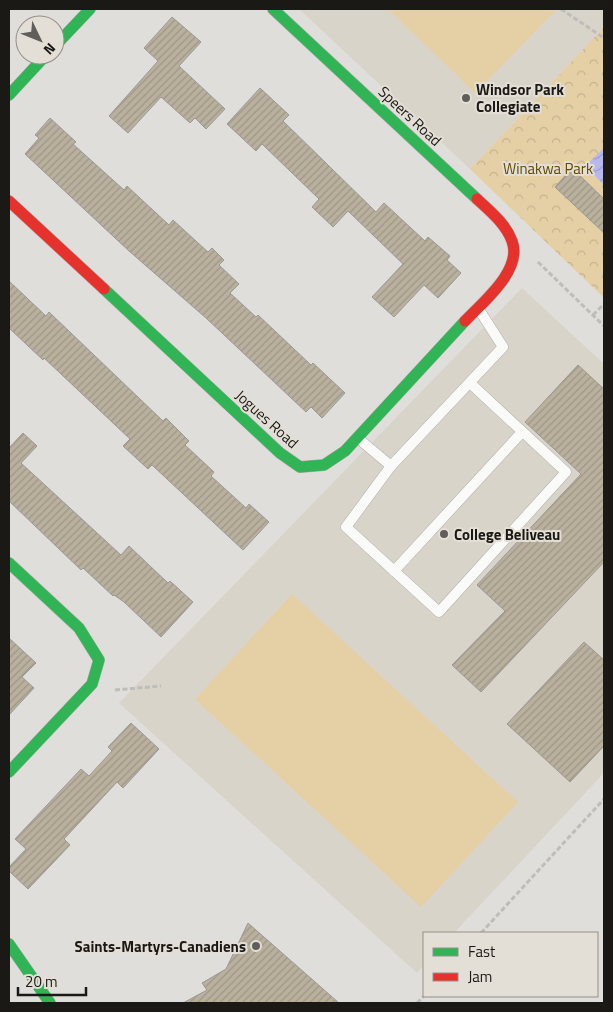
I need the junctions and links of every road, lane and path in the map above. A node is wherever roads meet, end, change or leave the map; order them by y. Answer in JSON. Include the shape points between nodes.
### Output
{"nodes":[{"id":1,"x":90,"y":9,"type":"edge"},
{"id":2,"x":273,"y":9,"type":"edge"},
{"id":3,"x":561,"y":9,"type":"edge"},
{"id":4,"x":65,"y":35,"type":"edge"},
{"id":5,"x":604,"y":38,"type":"edge"},
{"id":6,"x":37,"y":65,"type":"edge"},
{"id":7,"x":9,"y":95,"type":"edge"},
{"id":8,"x":9,"y":201,"type":"edge"},
{"id":9,"x":515,"y":253,"type":"junction"},
{"id":10,"x":604,"y":304,"type":"edge"},
{"id":11,"x":478,"y":307,"type":"junction"},
{"id":12,"x":593,"y":315,"type":"junction"},
{"id":13,"x":604,"y":326,"type":"edge"},
{"id":14,"x":470,"y":383,"type":"junction"},
{"id":15,"x":522,"y":432,"type":"junction"},
{"id":16,"x":358,"y":438,"type":"junction"},
{"id":17,"x":391,"y":466,"type":"junction"},
{"id":18,"x":9,"y":563,"type":"edge"},
{"id":19,"x":394,"y":571,"type":"junction"},
{"id":20,"x":161,"y":686,"type":"dead end"},
{"id":21,"x":113,"y":690,"type":"dead end"},
{"id":22,"x":9,"y":772,"type":"edge"},
{"id":23,"x":604,"y":798,"type":"edge"},
{"id":24,"x":482,"y":932,"type":"edge"},
{"id":25,"x":9,"y":944,"type":"edge"},
{"id":26,"x":50,"y":1003,"type":"edge"}],
"edges":[{"from":1,"to":4,"type":"street"},
{"from":2,"to":9,"type":"street","name":"Speers Road","via":[[496,217],[510,233]]},
{"from":3,"to":5,"type":"path"},
{"from":6,"to":7,"type":"street"},
{"from":8,"to":16,"type":"street","name":"Jogues Road","via":[[280,453],[300,467],[324,465]]},
{"from":9,"to":11,"type":"street","name":"Jogues Road","via":[[503,280]]},
{"from":9,"to":12,"type":"path","via":[[536,260]]},
{"from":10,"to":12,"type":"path"},
{"from":11,"to":14,"type":"lane","via":[[504,347]]},
{"from":11,"to":16,"type":"street","name":"Jogues Road"},
{"from":12,"to":13,"type":"path"},
{"from":14,"to":15,"type":"lane"},
{"from":14,"to":17,"type":"lane"},
{"from":15,"to":19,"type":"lane"},
{"from":15,"to":19,"type":"lane","via":[[566,472],[439,612]]},
{"from":16,"to":17,"type":"lane"},
{"from":17,"to":19,"type":"lane","via":[[346,527]]},
{"from":18,"to":22,"type":"street","via":[[79,628],[99,660],[92,684]]},
{"from":20,"to":21,"type":"path"},
{"from":23,"to":24,"type":"path"},
{"from":25,"to":26,"type":"street"}]}
